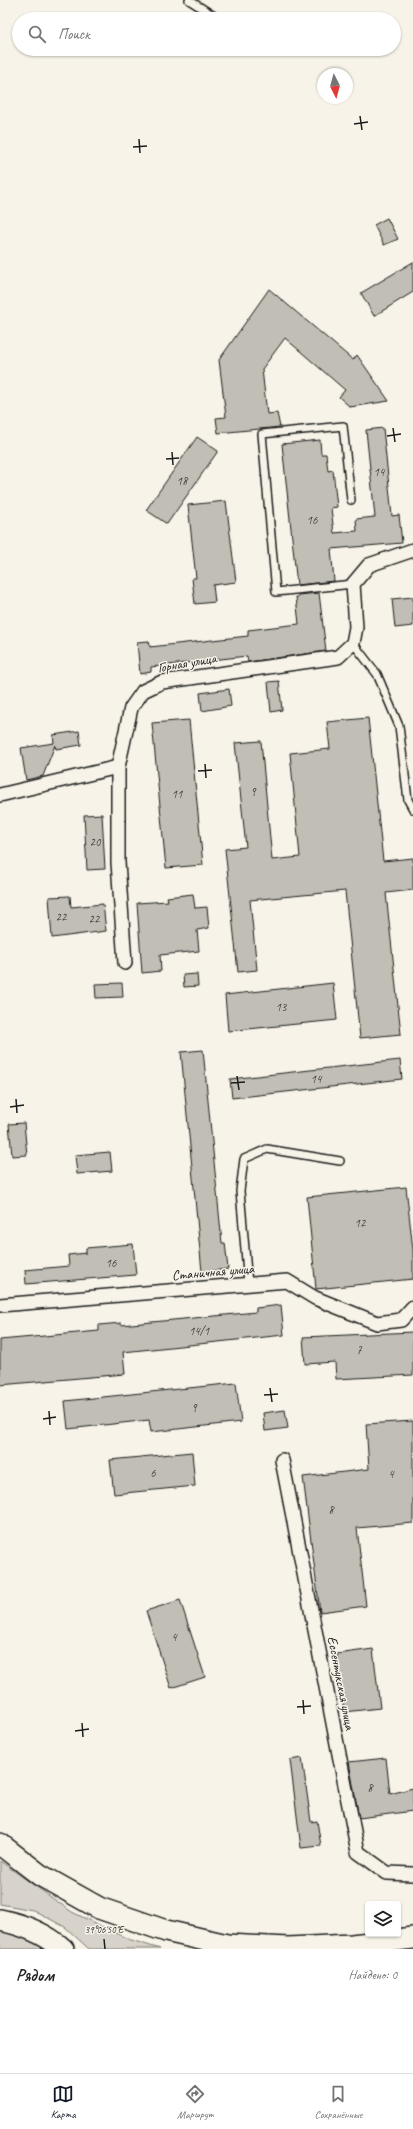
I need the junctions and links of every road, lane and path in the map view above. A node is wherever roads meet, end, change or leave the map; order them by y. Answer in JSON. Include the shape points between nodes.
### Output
{"nodes":[{"id":1,"x":189,"y":0,"type":"edge"},
{"id":2,"x":208,"y":12,"type":"edge"},
{"id":3,"x":351,"y":500,"type":"dead end"},
{"id":4,"x":413,"y":550,"type":"edge"},
{"id":5,"x":352,"y":584,"type":"junction"},
{"id":6,"x":353,"y":644,"type":"junction"},
{"id":7,"x":118,"y":767,"type":"junction"},
{"id":8,"x":0,"y":795,"type":"edge"},
{"id":9,"x":413,"y":809,"type":"edge"},
{"id":10,"x":125,"y":963,"type":"dead end"},
{"id":11,"x":340,"y":1161,"type":"dead end"},
{"id":12,"x":248,"y":1284,"type":"junction"},
{"id":13,"x":0,"y":1305,"type":"edge"},
{"id":14,"x":413,"y":1307,"type":"edge"},
{"id":15,"x":282,"y":1460,"type":"dead end"},
{"id":16,"x":0,"y":1844,"type":"edge"},
{"id":17,"x":413,"y":1874,"type":"edge"},
{"id":18,"x":0,"y":1920,"type":"edge"},
{"id":19,"x":413,"y":1938,"type":"edge"},
{"id":20,"x":63,"y":1949,"type":"edge"}],
"edges":[{"from":1,"to":2,"type":"lane"},
{"from":3,"to":5,"type":"lane","via":[[343,426],[262,434],[276,592]]},
{"from":4,"to":5,"type":"street","via":[[369,565]]},
{"from":5,"to":6,"type":"street","via":[[356,627]]},
{"from":6,"to":7,"type":"street","name":"Горная улица","via":[[338,657],[162,682],[143,691],[131,708]]},
{"from":6,"to":9,"type":"lane","via":[[377,674],[398,726],[408,800]]},
{"from":7,"to":8,"type":"street"},
{"from":7,"to":10,"type":"street","name":"Горная улица","via":[[118,862]]},
{"from":11,"to":12,"type":"lane","via":[[267,1149],[244,1160],[240,1191]]},
{"from":12,"to":13,"type":"street","name":"Станичная улица"},
{"from":12,"to":14,"type":"street","name":"Станичная улица","via":[[287,1281],[315,1298],[376,1323],[401,1320]]},
{"from":15,"to":17,"type":"street","name":"Ессентукская улица","via":[[358,1852],[387,1872]]},
{"from":16,"to":19,"type":"main road","via":[[40,1875],[99,1908],[166,1931],[227,1945],[288,1948],[352,1946]]},
{"from":18,"to":20,"type":"main road","via":[[22,1924],[52,1939]]}]}
